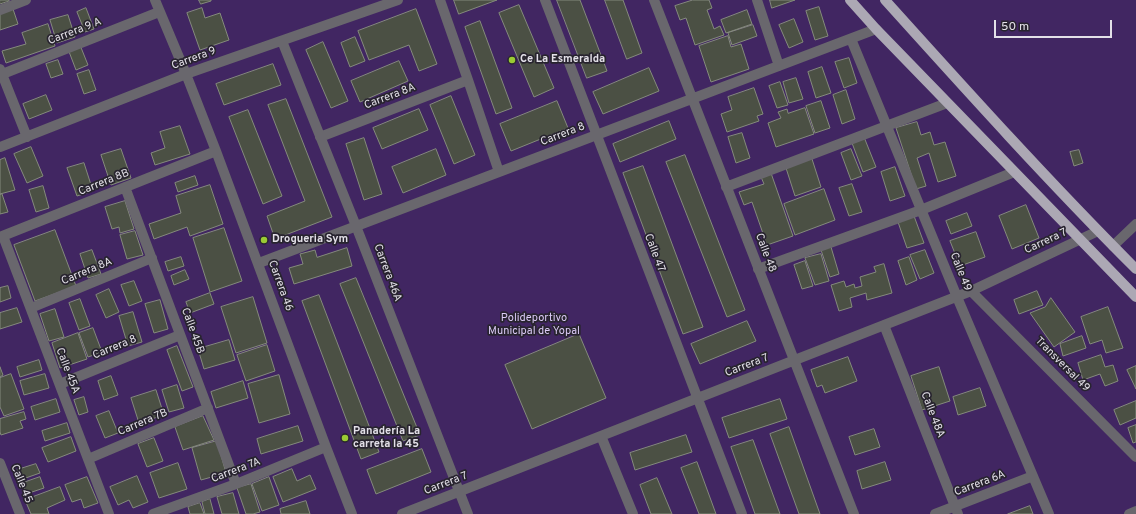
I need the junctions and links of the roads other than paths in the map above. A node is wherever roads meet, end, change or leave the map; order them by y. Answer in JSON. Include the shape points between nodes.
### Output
{"nodes":[{"id":1,"x":26,"y":0,"type":"edge"},
{"id":2,"x":155,"y":0,"type":"edge"},
{"id":3,"x":398,"y":0,"type":"edge"},
{"id":4,"x":440,"y":0,"type":"edge"},
{"id":5,"x":545,"y":0,"type":"edge"},
{"id":6,"x":654,"y":0,"type":"edge"},
{"id":7,"x":757,"y":0,"type":"edge"},
{"id":8,"x":850,"y":0,"type":"edge"},
{"id":9,"x":885,"y":0,"type":"edge"},
{"id":10,"x":0,"y":10,"type":"edge"},
{"id":11,"x":159,"y":12,"type":"junction"},
{"id":12,"x":876,"y":29,"type":"junction"},
{"id":13,"x":851,"y":39,"type":"junction"},
{"id":14,"x":282,"y":41,"type":"junction"},
{"id":15,"x":779,"y":66,"type":"junction"},
{"id":16,"x":1,"y":72,"type":"edge"},
{"id":17,"x":186,"y":74,"type":"junction"},
{"id":18,"x":468,"y":80,"type":"junction"},
{"id":19,"x":692,"y":99,"type":"junction"},
{"id":20,"x":947,"y":103,"type":"junction"},
{"id":21,"x":887,"y":125,"type":"junction"},
{"id":22,"x":596,"y":135,"type":"junction"},
{"id":23,"x":27,"y":136,"type":"junction"},
{"id":24,"x":320,"y":138,"type":"junction"},
{"id":25,"x":0,"y":147,"type":"edge"},
{"id":26,"x":216,"y":151,"type":"junction"},
{"id":27,"x":499,"y":172,"type":"junction"},
{"id":28,"x":1014,"y":172,"type":"junction"},
{"id":29,"x":125,"y":187,"type":"junction"},
{"id":30,"x":726,"y":187,"type":"junction"},
{"id":31,"x":921,"y":210,"type":"junction"},
{"id":32,"x":1136,"y":224,"type":"edge"},
{"id":33,"x":356,"y":226,"type":"junction"},
{"id":34,"x":1098,"y":231,"type":"junction"},
{"id":35,"x":1,"y":236,"type":"edge"},
{"id":36,"x":1080,"y":240,"type":"junction"},
{"id":37,"x":1113,"y":246,"type":"junction"},
{"id":38,"x":152,"y":258,"type":"junction"},
{"id":39,"x":259,"y":262,"type":"junction"},
{"id":40,"x":758,"y":269,"type":"junction"},
{"id":41,"x":1136,"y":269,"type":"edge"},
{"id":42,"x":971,"y":291,"type":"junction"},
{"id":43,"x":957,"y":296,"type":"junction"},
{"id":44,"x":1136,"y":297,"type":"edge"},
{"id":45,"x":30,"y":308,"type":"junction"},
{"id":46,"x":884,"y":325,"type":"junction"},
{"id":47,"x":180,"y":335,"type":"junction"},
{"id":48,"x":794,"y":360,"type":"junction"},
{"id":49,"x":60,"y":384,"type":"junction"},
{"id":50,"x":697,"y":398,"type":"junction"},
{"id":51,"x":208,"y":408,"type":"junction"},
{"id":52,"x":601,"y":436,"type":"junction"},
{"id":53,"x":326,"y":447,"type":"junction"},
{"id":54,"x":1136,"y":457,"type":"edge"},
{"id":55,"x":88,"y":459,"type":"junction"},
{"id":56,"x":0,"y":463,"type":"edge"},
{"id":57,"x":1033,"y":476,"type":"junction"},
{"id":58,"x":236,"y":484,"type":"junction"},
{"id":59,"x":460,"y":492,"type":"junction"},
{"id":60,"x":956,"y":510,"type":"edge"},
{"id":61,"x":1136,"y":511,"type":"edge"},
{"id":62,"x":20,"y":514,"type":"edge"},
{"id":63,"x":109,"y":514,"type":"edge"},
{"id":64,"x":153,"y":514,"type":"edge"},
{"id":65,"x":352,"y":514,"type":"edge"},
{"id":66,"x":402,"y":514,"type":"edge"},
{"id":67,"x":468,"y":514,"type":"edge"},
{"id":68,"x":632,"y":514,"type":"edge"},
{"id":69,"x":742,"y":514,"type":"edge"},
{"id":70,"x":854,"y":514,"type":"edge"},
{"id":71,"x":935,"y":514,"type":"edge"},
{"id":72,"x":1049,"y":514,"type":"edge"},
{"id":73,"x":1129,"y":514,"type":"edge"}],
"edges":[{"from":1,"to":10,"type":"street"},
{"from":2,"to":11,"type":"street","name":"Carrera 46"},
{"from":3,"to":14,"type":"street","name":"Carrera 9"},
{"from":4,"to":18,"type":"street"},
{"from":5,"to":22,"type":"street","name":"Calle 47"},
{"from":6,"to":19,"type":"street","name":"Calle 48"},
{"from":7,"to":15,"type":"street"},
{"from":8,"to":12,"type":"main road"},
{"from":9,"to":34,"type":"main road"},
{"from":11,"to":16,"type":"street","name":"Carrera 9 A"},
{"from":11,"to":17,"type":"street","name":"Carrera 46"},
{"from":12,"to":13,"type":"street","name":"Carrera 8"},
{"from":12,"to":20,"type":"main road"},
{"from":13,"to":15,"type":"street","name":"Carrera 8"},
{"from":13,"to":21,"type":"street","name":"Calle 49"},
{"from":14,"to":17,"type":"street","name":"Carrera 9"},
{"from":14,"to":24,"type":"street","name":"Carrera 46A"},
{"from":15,"to":19,"type":"street","name":"Carrera 8"},
{"from":16,"to":23,"type":"street"},
{"from":17,"to":23,"type":"street","name":"Carrera 9"},
{"from":17,"to":26,"type":"street","name":"Carrera 46"},
{"from":18,"to":24,"type":"street","name":"Carrera 8A"},
{"from":18,"to":27,"type":"street"},
{"from":19,"to":22,"type":"street","name":"Carrera 8"},
{"from":19,"to":30,"type":"street","name":"Calle 48"},
{"from":20,"to":21,"type":"street"},
{"from":20,"to":28,"type":"main road"},
{"from":21,"to":30,"type":"street"},
{"from":21,"to":31,"type":"street","name":"Calle 49"},
{"from":22,"to":27,"type":"street","name":"Carrera 8"},
{"from":22,"to":50,"type":"street","name":"Calle 47"},
{"from":23,"to":25,"type":"street","name":"Carrera 9"},
{"from":24,"to":33,"type":"street","name":"Carrera 46A"},
{"from":26,"to":29,"type":"street","name":"Carrera 8B"},
{"from":26,"to":39,"type":"street","name":"Carrera 46"},
{"from":27,"to":33,"type":"street","name":"Carrera 8"},
{"from":28,"to":31,"type":"street"},
{"from":28,"to":36,"type":"main road"},
{"from":29,"to":35,"type":"street","name":"Carrera 8B"},
{"from":29,"to":38,"type":"street","name":"Calle 45B"},
{"from":30,"to":40,"type":"street","name":"Calle 48"},
{"from":31,"to":40,"type":"street"},
{"from":31,"to":43,"type":"street","name":"Calle 49"},
{"from":32,"to":37,"type":"street"},
{"from":33,"to":39,"type":"street","name":"Carrera 8"},
{"from":33,"to":59,"type":"street","name":"Carrera 46A"},
{"from":34,"to":36,"type":"street","name":"Carrera 7"},
{"from":34,"to":37,"type":"main road"},
{"from":35,"to":45,"type":"street","name":"Calle 45A"},
{"from":36,"to":42,"type":"street","name":"Carrera 7"},
{"from":36,"to":44,"type":"main road"},
{"from":37,"to":41,"type":"main road"},
{"from":38,"to":45,"type":"street","name":"Carrera 8A"},
{"from":38,"to":47,"type":"street","name":"Calle 45B"},
{"from":39,"to":53,"type":"street","name":"Carrera 46"},
{"from":40,"to":48,"type":"street","name":"Calle 48"},
{"from":42,"to":43,"type":"street","name":"Carrera 7"},
{"from":42,"to":54,"type":"street","name":"Transversal 49"},
{"from":43,"to":46,"type":"street","name":"Carrera 7"},
{"from":43,"to":57,"type":"street","name":"Calle 49"},
{"from":45,"to":49,"type":"street","name":"Calle 45A"},
{"from":46,"to":48,"type":"street","name":"Carrera 7"},
{"from":46,"to":60,"type":"street","name":"Calle 48A"},
{"from":47,"to":49,"type":"street","name":"Carrera 8"},
{"from":47,"to":51,"type":"street","name":"Calle 45B"},
{"from":48,"to":50,"type":"street","name":"Carrera 7"},
{"from":48,"to":70,"type":"street","name":"Calle 48"},
{"from":49,"to":55,"type":"street","name":"Calle 45A"},
{"from":50,"to":52,"type":"street","name":"Carrera 7"},
{"from":50,"to":69,"type":"street","name":"Calle 47"},
{"from":51,"to":55,"type":"street","name":"Carrera 7B"},
{"from":51,"to":58,"type":"street","name":"Calle 45B"},
{"from":52,"to":59,"type":"street","name":"Carrera 7"},
{"from":52,"to":68,"type":"street"},
{"from":53,"to":58,"type":"street","name":"Carrera 7A"},
{"from":53,"to":65,"type":"street","name":"Carrera 46"},
{"from":55,"to":63,"type":"street","name":"Calle 45A"},
{"from":56,"to":62,"type":"street","name":"Calle 45"},
{"from":57,"to":60,"type":"street","name":"Carrera 6A"},
{"from":57,"to":72,"type":"street","name":"Calle 49"},
{"from":58,"to":64,"type":"street","name":"Carrera 7A"},
{"from":59,"to":66,"type":"street","name":"Carrera 7"},
{"from":59,"to":67,"type":"street","name":"Carrera 46A"},
{"from":60,"to":71,"type":"street","name":"Carrera 6A"},
{"from":61,"to":73,"type":"street"}]}
